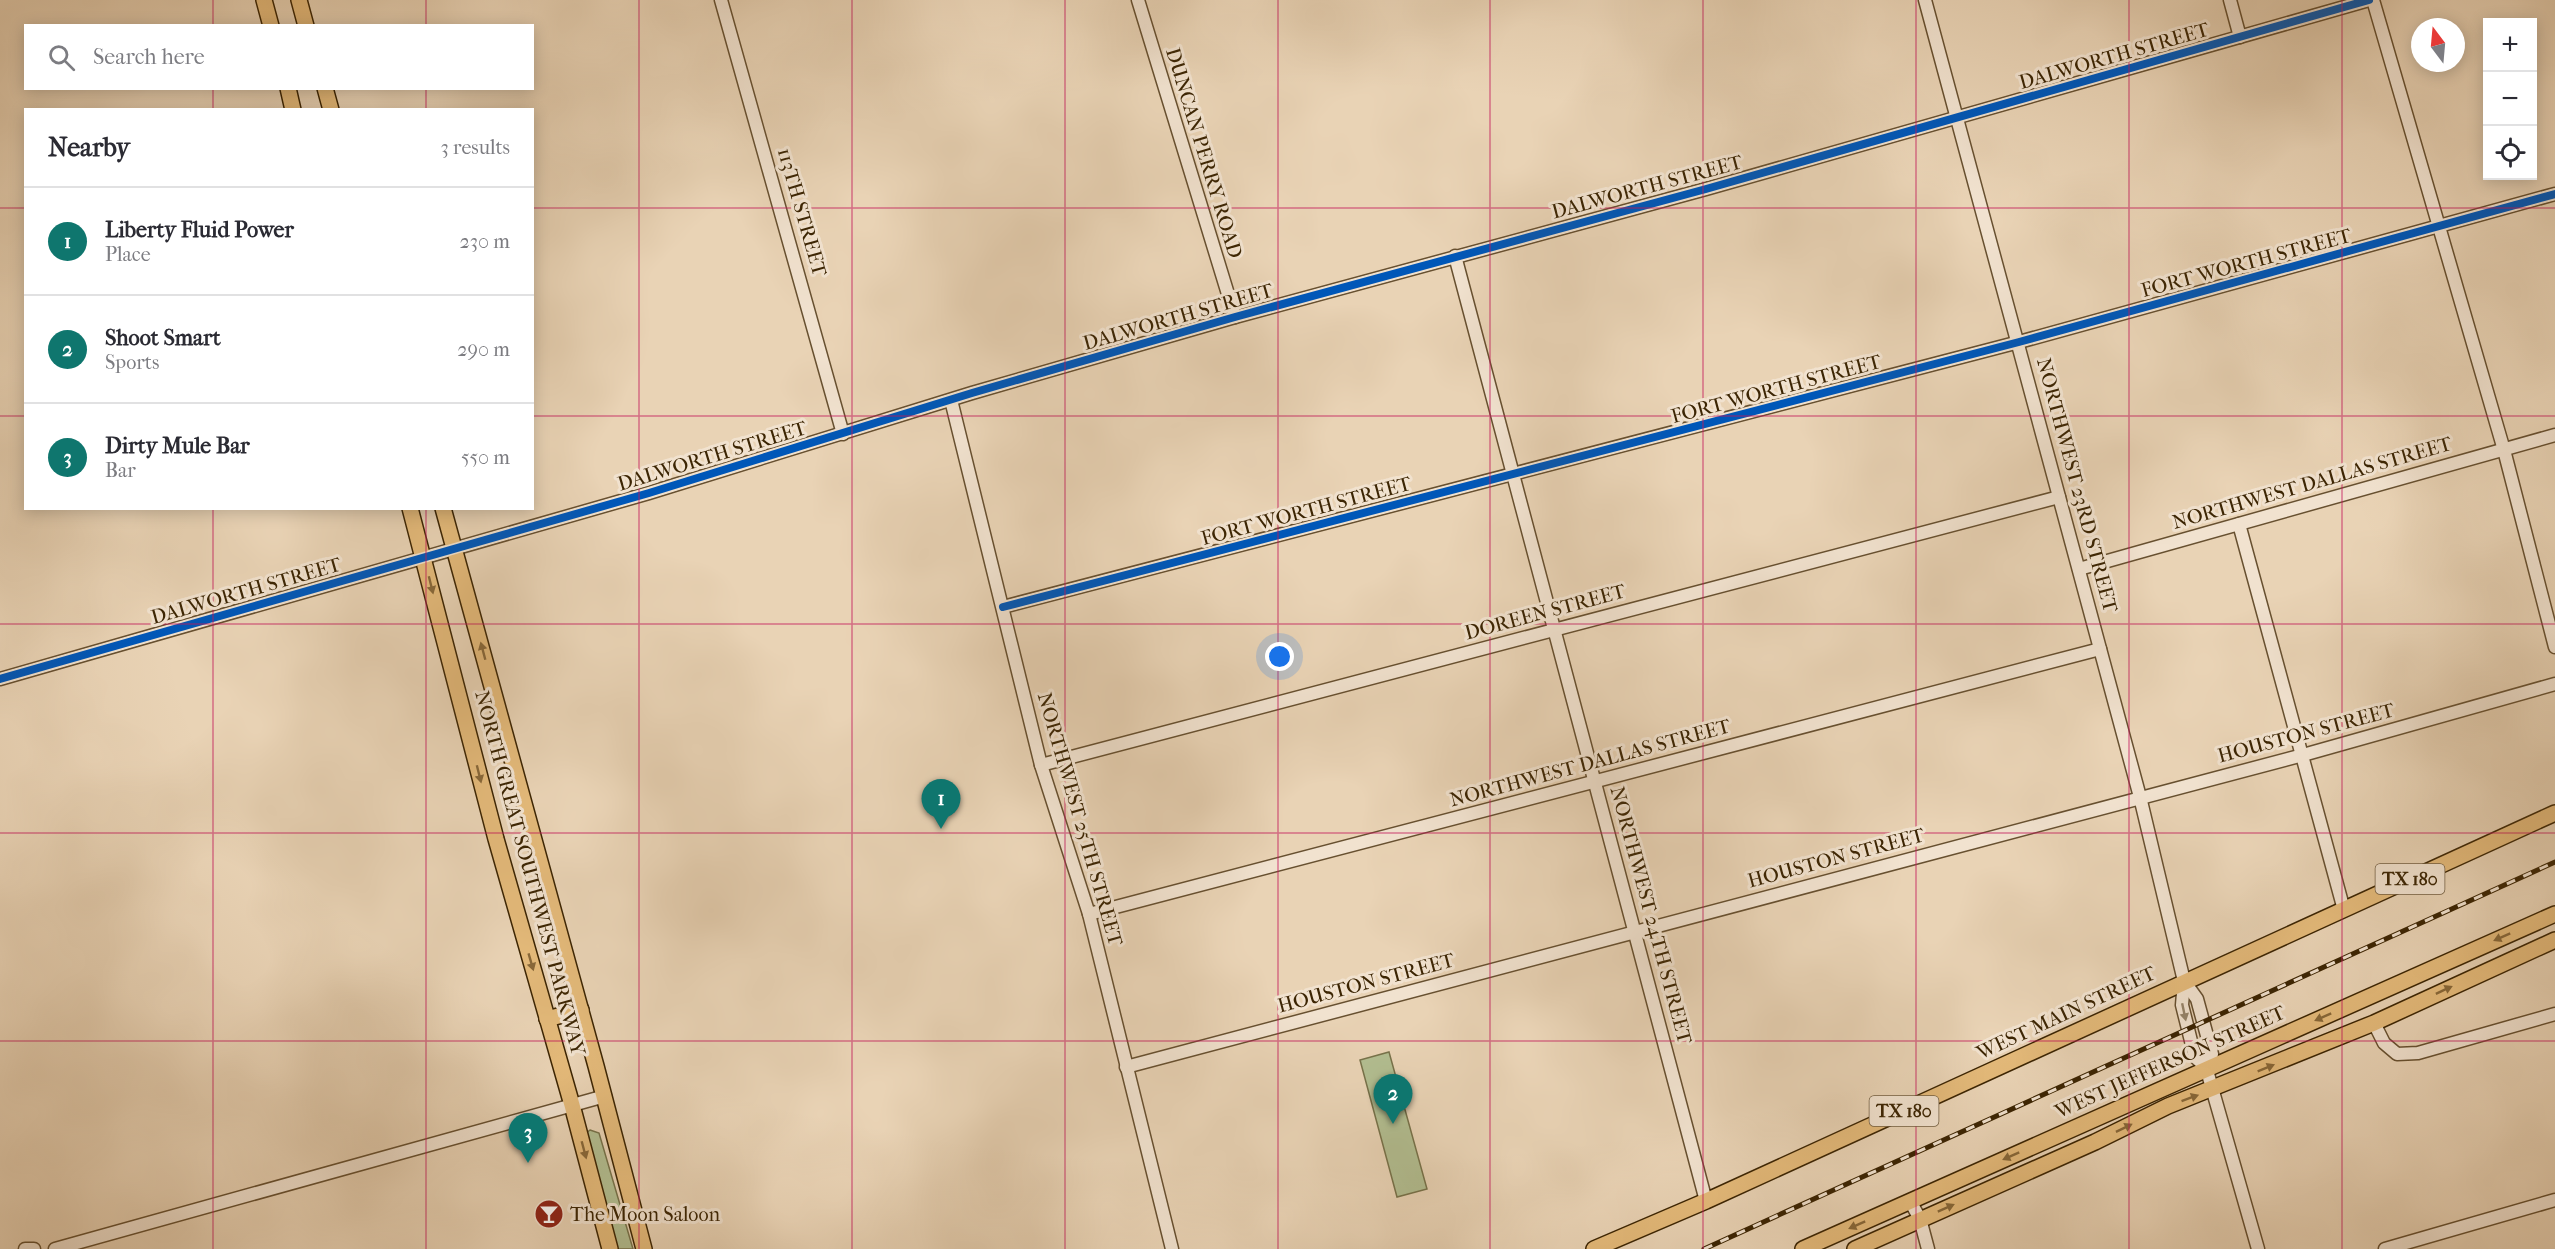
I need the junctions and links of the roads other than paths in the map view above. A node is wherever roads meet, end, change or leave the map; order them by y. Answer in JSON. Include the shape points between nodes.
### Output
{"nodes":[{"id":1,"x":264,"y":0,"type":"edge"},
{"id":2,"x":299,"y":0,"type":"edge"},
{"id":3,"x":721,"y":0,"type":"edge"},
{"id":4,"x":1138,"y":0,"type":"edge"},
{"id":5,"x":1925,"y":0,"type":"edge"},
{"id":6,"x":2230,"y":0,"type":"edge"},
{"id":7,"x":2371,"y":0,"type":"edge"},
{"id":8,"x":270,"y":24,"type":"edge"},
{"id":9,"x":305,"y":24,"type":"edge"},
{"id":10,"x":2240,"y":37,"type":"junction"},
{"id":11,"x":288,"y":90,"type":"edge"},
{"id":12,"x":326,"y":90,"type":"edge"},
{"id":13,"x":293,"y":108,"type":"edge"},
{"id":14,"x":330,"y":108,"type":"edge"},
{"id":15,"x":1958,"y":117,"type":"junction"},
{"id":16,"x":2555,"y":194,"type":"edge"},
{"id":17,"x":2440,"y":227,"type":"junction"},
{"id":18,"x":1455,"y":256,"type":"junction"},
{"id":19,"x":1235,"y":317,"type":"junction"},
{"id":20,"x":2019,"y":342,"type":"junction"},
{"id":21,"x":951,"y":400,"type":"junction"},
{"id":22,"x":843,"y":434,"type":"junction"},
{"id":23,"x":2555,"y":435,"type":"edge"},
{"id":24,"x":2504,"y":450,"type":"junction"},
{"id":25,"x":1513,"y":474,"type":"junction"},
{"id":26,"x":2059,"y":497,"type":"junction"},
{"id":27,"x":411,"y":510,"type":"edge"},
{"id":28,"x":444,"y":510,"type":"edge"},
{"id":29,"x":2239,"y":524,"type":"junction"},
{"id":30,"x":455,"y":549,"type":"junction"},
{"id":31,"x":424,"y":557,"type":"junction"},
{"id":32,"x":2079,"y":569,"type":"junction"},
{"id":33,"x":1003,"y":607,"type":"junction"},
{"id":34,"x":1554,"y":630,"type":"junction"},
{"id":35,"x":2555,"y":647,"type":"edge"},
{"id":36,"x":2100,"y":649,"type":"junction"},
{"id":37,"x":0,"y":679,"type":"edge"},
{"id":38,"x":2555,"y":684,"type":"edge"},
{"id":39,"x":2303,"y":755,"type":"junction"},
{"id":40,"x":1041,"y":765,"type":"junction"},
{"id":41,"x":1595,"y":782,"type":"junction"},
{"id":42,"x":2140,"y":797,"type":"junction"},
{"id":43,"x":2555,"y":813,"type":"edge"},
{"id":44,"x":2344,"y":910,"type":"junction"},
{"id":45,"x":1089,"y":914,"type":"junction"},
{"id":46,"x":2555,"y":914,"type":"edge"},
{"id":47,"x":1636,"y":932,"type":"junction"},
{"id":48,"x":2555,"y":940,"type":"edge"},
{"id":49,"x":2184,"y":981,"type":"junction"},
{"id":50,"x":581,"y":1010,"type":"junction"},
{"id":51,"x":2555,"y":1014,"type":"edge"},
{"id":52,"x":547,"y":1019,"type":"junction"},
{"id":53,"x":2374,"y":1023,"type":"junction"},
{"id":54,"x":1126,"y":1067,"type":"junction"},
{"id":55,"x":2206,"y":1067,"type":"junction"},
{"id":56,"x":2212,"y":1090,"type":"junction"},
{"id":57,"x":604,"y":1096,"type":"junction"},
{"id":58,"x":572,"y":1105,"type":"junction"},
{"id":59,"x":2051,"y":1137,"type":"junction"},
{"id":60,"x":2061,"y":1156,"type":"junction"},
{"id":61,"x":2555,"y":1200,"type":"edge"},
{"id":62,"x":1706,"y":1201,"type":"junction"},
{"id":63,"x":1910,"y":1201,"type":"junction"},
{"id":64,"x":1920,"y":1219,"type":"junction"},
{"id":65,"x":27,"y":1249,"type":"edge"},
{"id":66,"x":34,"y":1249,"type":"edge"},
{"id":67,"x":55,"y":1249,"type":"edge"},
{"id":68,"x":610,"y":1249,"type":"edge"},
{"id":69,"x":644,"y":1249,"type":"edge"},
{"id":70,"x":1172,"y":1249,"type":"edge"},
{"id":71,"x":1594,"y":1249,"type":"edge"},
{"id":72,"x":1803,"y":1249,"type":"edge"},
{"id":73,"x":1854,"y":1249,"type":"edge"},
{"id":74,"x":1928,"y":1249,"type":"edge"},
{"id":75,"x":2258,"y":1249,"type":"edge"},
{"id":76,"x":2385,"y":1249,"type":"edge"}],
"edges":[{"from":1,"to":8,"type":"main road"},
{"from":2,"to":9,"type":"main road"},
{"from":3,"to":22,"type":"street","name":"113TH STREET"},
{"from":4,"to":19,"type":"street","name":"DUNCAN PERRY ROAD"},
{"from":5,"to":15,"type":"street","name":"NORTHWEST 23RD STREET"},
{"from":6,"to":10,"type":"street"},
{"from":7,"to":10,"type":"street","name":"DALWORTH STREET"},
{"from":7,"to":17,"type":"street"},
{"from":10,"to":15,"type":"street","name":"DALWORTH STREET"},
{"from":11,"to":13,"type":"main road"},
{"from":12,"to":14,"type":"main road"},
{"from":15,"to":18,"type":"street","name":"DALWORTH STREET"},
{"from":15,"to":20,"type":"street","name":"NORTHWEST 23RD STREET"},
{"from":16,"to":17,"type":"street","name":"FORT WORTH STREET"},
{"from":17,"to":20,"type":"street","name":"FORT WORTH STREET"},
{"from":17,"to":24,"type":"street"},
{"from":18,"to":19,"type":"street","name":"DALWORTH STREET"},
{"from":18,"to":25,"type":"street","name":"NORTHWEST 24TH STREET"},
{"from":19,"to":21,"type":"street","name":"DALWORTH STREET"},
{"from":20,"to":25,"type":"street","name":"FORT WORTH STREET"},
{"from":20,"to":26,"type":"street","name":"NORTHWEST 23RD STREET"},
{"from":21,"to":22,"type":"street","name":"DALWORTH STREET"},
{"from":21,"to":33,"type":"street","name":"NORTHWEST 25TH STREET"},
{"from":22,"to":30,"type":"street","name":"DALWORTH STREET"},
{"from":23,"to":24,"type":"street","name":"NORTHWEST DALLAS STREET"},
{"from":24,"to":29,"type":"street","name":"NORTHWEST DALLAS STREET"},
{"from":24,"to":35,"type":"street"},
{"from":25,"to":33,"type":"street","name":"FORT WORTH STREET"},
{"from":25,"to":34,"type":"street","name":"NORTHWEST 24TH STREET"},
{"from":26,"to":32,"type":"street","name":"NORTHWEST 23RD STREET"},
{"from":26,"to":34,"type":"street","name":"DOREEN STREET"},
{"from":27,"to":31,"type":"main road","name":"NORTH GREAT SOUTHWEST PARKWAY"},
{"from":28,"to":30,"type":"main road","name":"NORTH GREAT SOUTHWEST PARKWAY"},
{"from":29,"to":32,"type":"street","name":"NORTHWEST DALLAS STREET"},
{"from":29,"to":39,"type":"street"},
{"from":30,"to":31,"type":"street","name":"DALWORTH STREET"},
{"from":50,"to":30,"type":"main road","name":"NORTH GREAT SOUTHWEST PARKWAY","one_way":true},
{"from":31,"to":37,"type":"street","name":"DALWORTH STREET"},
{"from":31,"to":52,"type":"main road","name":"NORTH GREAT SOUTHWEST PARKWAY","one_way":true},
{"from":32,"to":36,"type":"street","name":"NORTHWEST 23RD STREET"},
{"from":33,"to":40,"type":"street","name":"NORTHWEST 25TH STREET"},
{"from":34,"to":40,"type":"street","name":"DOREEN STREET"},
{"from":34,"to":41,"type":"street","name":"NORTHWEST 24TH STREET"},
{"from":36,"to":41,"type":"street","name":"NORTHWEST DALLAS STREET"},
{"from":36,"to":42,"type":"street","name":"NORTHWEST 23RD STREET"},
{"from":38,"to":39,"type":"street","name":"HOUSTON STREET"},
{"from":39,"to":42,"type":"street","name":"HOUSTON STREET"},
{"from":39,"to":44,"type":"street"},
{"from":40,"to":45,"type":"street","name":"NORTHWEST 25TH STREET"},
{"from":41,"to":45,"type":"street","name":"NORTHWEST DALLAS STREET"},
{"from":41,"to":47,"type":"street","name":"NORTHWEST 24TH STREET"},
{"from":42,"to":47,"type":"street","name":"HOUSTON STREET"},
{"from":42,"to":49,"type":"street","name":"NORTHWEST 23RD STREET"},
{"from":43,"to":44,"type":"main road","name":"WEST MAIN STREET","number":"TX 180"},
{"from":44,"to":49,"type":"main road","name":"WEST MAIN STREET","number":"TX 180"},
{"from":45,"to":54,"type":"street","name":"NORTHWEST 25TH STREET"},
{"from":46,"to":55,"type":"main road","name":"WEST JEFFERSON STREET","one_way":true},
{"from":47,"to":54,"type":"street","name":"HOUSTON STREET"},
{"from":47,"to":62,"type":"street","name":"NORTHWEST 24TH STREET"},
{"from":53,"to":48,"type":"main road","name":"WEST JEFFERSON STREET","one_way":true},
{"from":49,"to":55,"type":"street","name":"NORTHWEST 23RD STREET","via":[[2182,1005],[2195,1057]]},
{"from":49,"to":62,"type":"main road","name":"WEST MAIN STREET","number":"TX 180"},
{"from":50,"to":52,"type":"main road"},
{"from":50,"to":57,"type":"main road","name":"NORTH GREAT SOUTHWEST PARKWAY"},
{"from":51,"to":53,"type":"street","via":[[2418,1053],[2397,1054],[2384,1043]]},
{"from":52,"to":58,"type":"main road","name":"NORTH GREAT SOUTHWEST PARKWAY"},
{"from":56,"to":53,"type":"main road","name":"WEST JEFFERSON STREET","one_way":true},
{"from":54,"to":70,"type":"street","name":"NORTHWEST 25TH STREET"},
{"from":55,"to":56,"type":"street","name":"NORTHWEST 23RD STREET"},
{"from":55,"to":59,"type":"main road","name":"WEST JEFFERSON STREET"},
{"from":60,"to":56,"type":"main road","name":"WEST JEFFERSON STREET","one_way":true},
{"from":56,"to":75,"type":"street","name":"NORTHWEST 23RD STREET"},
{"from":57,"to":58,"type":"street"},
{"from":57,"to":69,"type":"main road","name":"NORTH GREAT SOUTHWEST PARKWAY"},
{"from":58,"to":67,"type":"street"},
{"from":58,"to":68,"type":"main road","name":"NORTH GREAT SOUTHWEST PARKWAY","one_way":true},
{"from":59,"to":60,"type":"main road"},
{"from":59,"to":63,"type":"main road","name":"WEST JEFFERSON STREET","one_way":true},
{"from":64,"to":60,"type":"main road","name":"WEST JEFFERSON STREET","one_way":true},
{"from":61,"to":76,"type":"street"},
{"from":62,"to":71,"type":"main road","name":"WEST MAIN STREET","number":"TX 180"},
{"from":63,"to":64,"type":"street"},
{"from":63,"to":72,"type":"main road","name":"WEST JEFFERSON STREET","one_way":true},
{"from":64,"to":73,"type":"main road","name":"WEST JEFFERSON STREET"},
{"from":64,"to":74,"type":"street"},
{"from":65,"to":66,"type":"street"}]}
